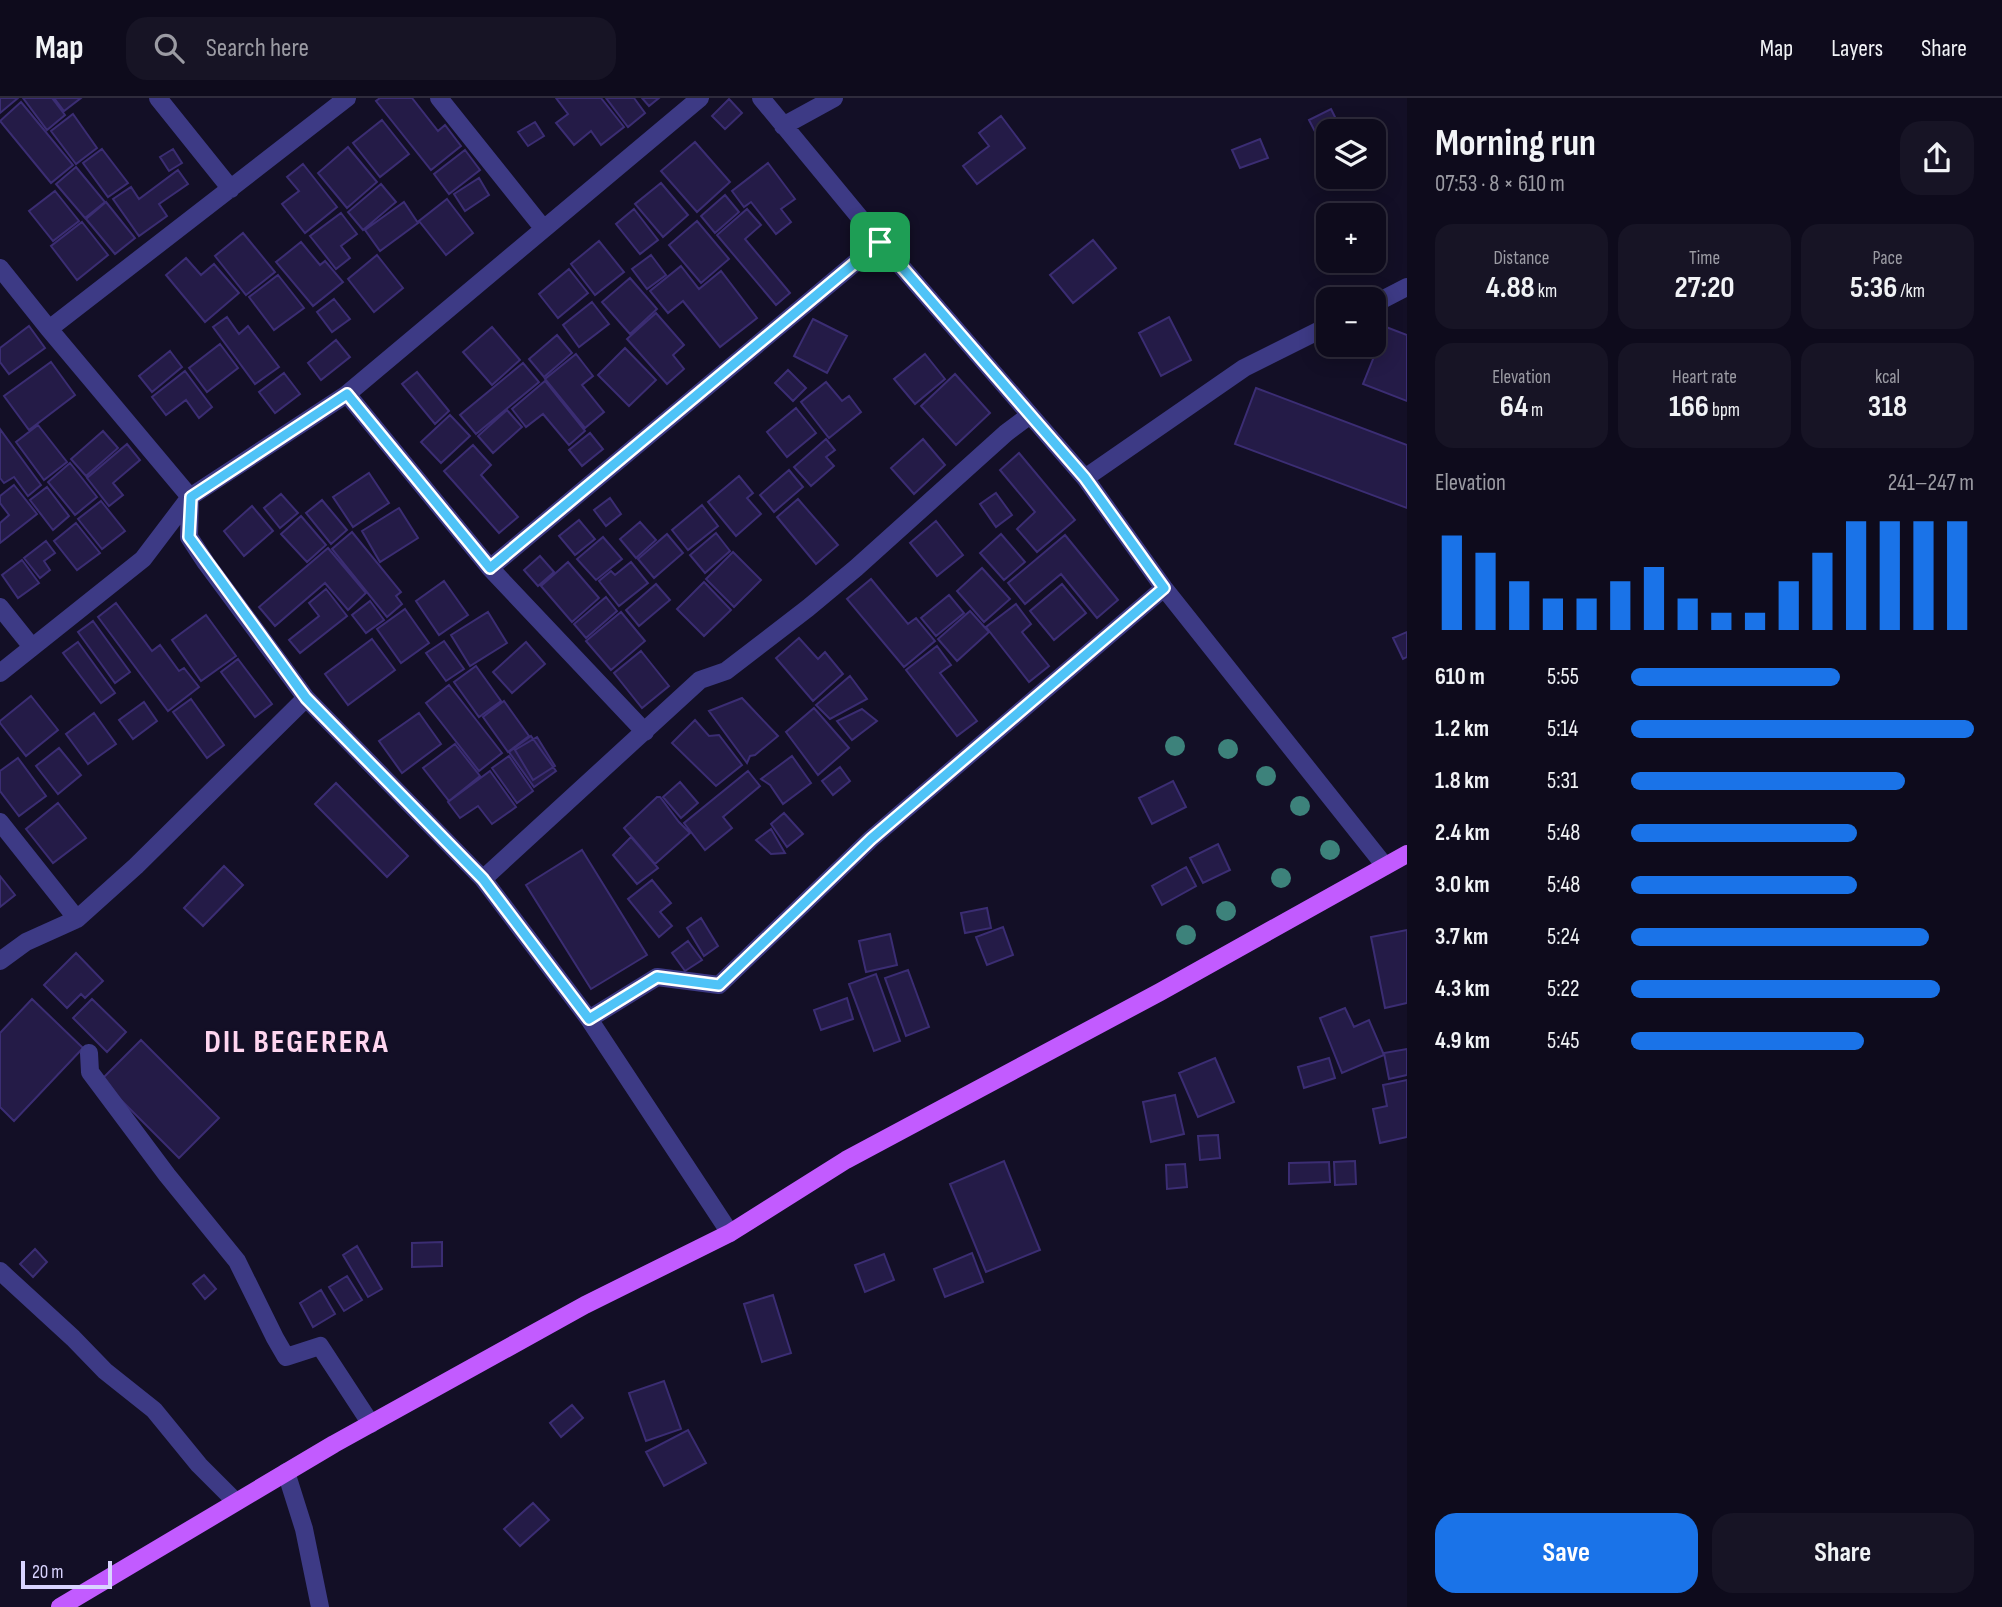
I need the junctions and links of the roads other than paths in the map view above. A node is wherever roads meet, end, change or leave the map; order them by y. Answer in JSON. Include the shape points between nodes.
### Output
{"nodes":[{"id":1,"x":158,"y":98,"type":"edge"},
{"id":2,"x":347,"y":98,"type":"edge"},
{"id":3,"x":439,"y":98,"type":"edge"},
{"id":4,"x":700,"y":98,"type":"edge"},
{"id":5,"x":761,"y":98,"type":"edge"},
{"id":6,"x":834,"y":98,"type":"edge"},
{"id":7,"x":783,"y":126,"type":"junction"},
{"id":8,"x":231,"y":190,"type":"junction"},
{"id":9,"x":543,"y":228,"type":"junction"},
{"id":10,"x":880,"y":242,"type":"junction"},
{"id":11,"x":0,"y":268,"type":"edge"},
{"id":12,"x":1407,"y":287,"type":"edge"},
{"id":13,"x":1386,"y":297,"type":"edge"},
{"id":14,"x":49,"y":329,"type":"junction"},
{"id":15,"x":1316,"y":332,"type":"edge"},
{"id":16,"x":347,"y":394,"type":"junction"},
{"id":17,"x":1030,"y":415,"type":"junction"},
{"id":18,"x":1085,"y":478,"type":"junction"},
{"id":19,"x":191,"y":497,"type":"junction"},
{"id":20,"x":490,"y":568,"type":"junction"},
{"id":21,"x":1164,"y":588,"type":"junction"},
{"id":22,"x":0,"y":607,"type":"edge"},
{"id":23,"x":32,"y":647,"type":"junction"},
{"id":24,"x":0,"y":673,"type":"edge"},
{"id":25,"x":306,"y":698,"type":"junction"},
{"id":26,"x":645,"y":732,"type":"junction"},
{"id":27,"x":0,"y":822,"type":"edge"},
{"id":28,"x":1407,"y":854,"type":"edge"},
{"id":29,"x":1385,"y":866,"type":"junction"},
{"id":30,"x":483,"y":879,"type":"junction"},
{"id":31,"x":77,"y":919,"type":"junction"},
{"id":32,"x":0,"y":961,"type":"edge"},
{"id":33,"x":589,"y":1019,"type":"junction"},
{"id":34,"x":89,"y":1053,"type":"dead end"},
{"id":35,"x":730,"y":1233,"type":"junction"},
{"id":36,"x":0,"y":1271,"type":"edge"},
{"id":37,"x":370,"y":1424,"type":"junction"},
{"id":38,"x":286,"y":1472,"type":"junction"},
{"id":39,"x":236,"y":1501,"type":"junction"},
{"id":40,"x":60,"y":1607,"type":"edge"},
{"id":41,"x":320,"y":1607,"type":"edge"}],
"edges":[{"from":1,"to":8,"type":"street"},
{"from":2,"to":8,"type":"street"},
{"from":3,"to":9,"type":"street"},
{"from":4,"to":9,"type":"street"},
{"from":5,"to":7,"type":"street"},
{"from":6,"to":7,"type":"street"},
{"from":7,"to":10,"type":"street"},
{"from":8,"to":14,"type":"street"},
{"from":9,"to":16,"type":"street"},
{"from":10,"to":17,"type":"street"},
{"from":10,"to":20,"type":"street"},
{"from":11,"to":14,"type":"street"},
{"from":12,"to":13,"type":"street"},
{"from":14,"to":19,"type":"street"},
{"from":15,"to":18,"type":"street","via":[[1244,368]]},
{"from":16,"to":19,"type":"street"},
{"from":16,"to":20,"type":"street"},
{"from":17,"to":18,"type":"street"},
{"from":17,"to":26,"type":"street","via":[[808,608],[726,671],[700,680]]},
{"from":18,"to":21,"type":"street"},
{"from":19,"to":23,"type":"street","via":[[143,559]]},
{"from":19,"to":25,"type":"street","via":[[189,537]]},
{"from":20,"to":26,"type":"street"},
{"from":21,"to":29,"type":"street"},
{"from":21,"to":33,"type":"street","via":[[871,839],[719,985],[657,977]]},
{"from":22,"to":23,"type":"street"},
{"from":23,"to":24,"type":"street"},
{"from":25,"to":30,"type":"street"},
{"from":25,"to":31,"type":"street"},
{"from":26,"to":30,"type":"street"},
{"from":27,"to":31,"type":"street"},
{"from":28,"to":29,"type":"main road"},
{"from":29,"to":35,"type":"main road","via":[[846,1160]]},
{"from":30,"to":33,"type":"street"},
{"from":31,"to":32,"type":"street","via":[[26,942]]},
{"from":33,"to":35,"type":"street"},
{"from":34,"to":37,"type":"street","via":[[90,1072],[237,1261],[286,1357],[320,1346]]},
{"from":35,"to":37,"type":"main road","via":[[585,1305]]},
{"from":36,"to":39,"type":"street","via":[[105,1371],[154,1410]]},
{"from":37,"to":38,"type":"main road"},
{"from":38,"to":39,"type":"main road"},
{"from":38,"to":41,"type":"street","via":[[304,1529]]},
{"from":39,"to":40,"type":"main road"}]}
